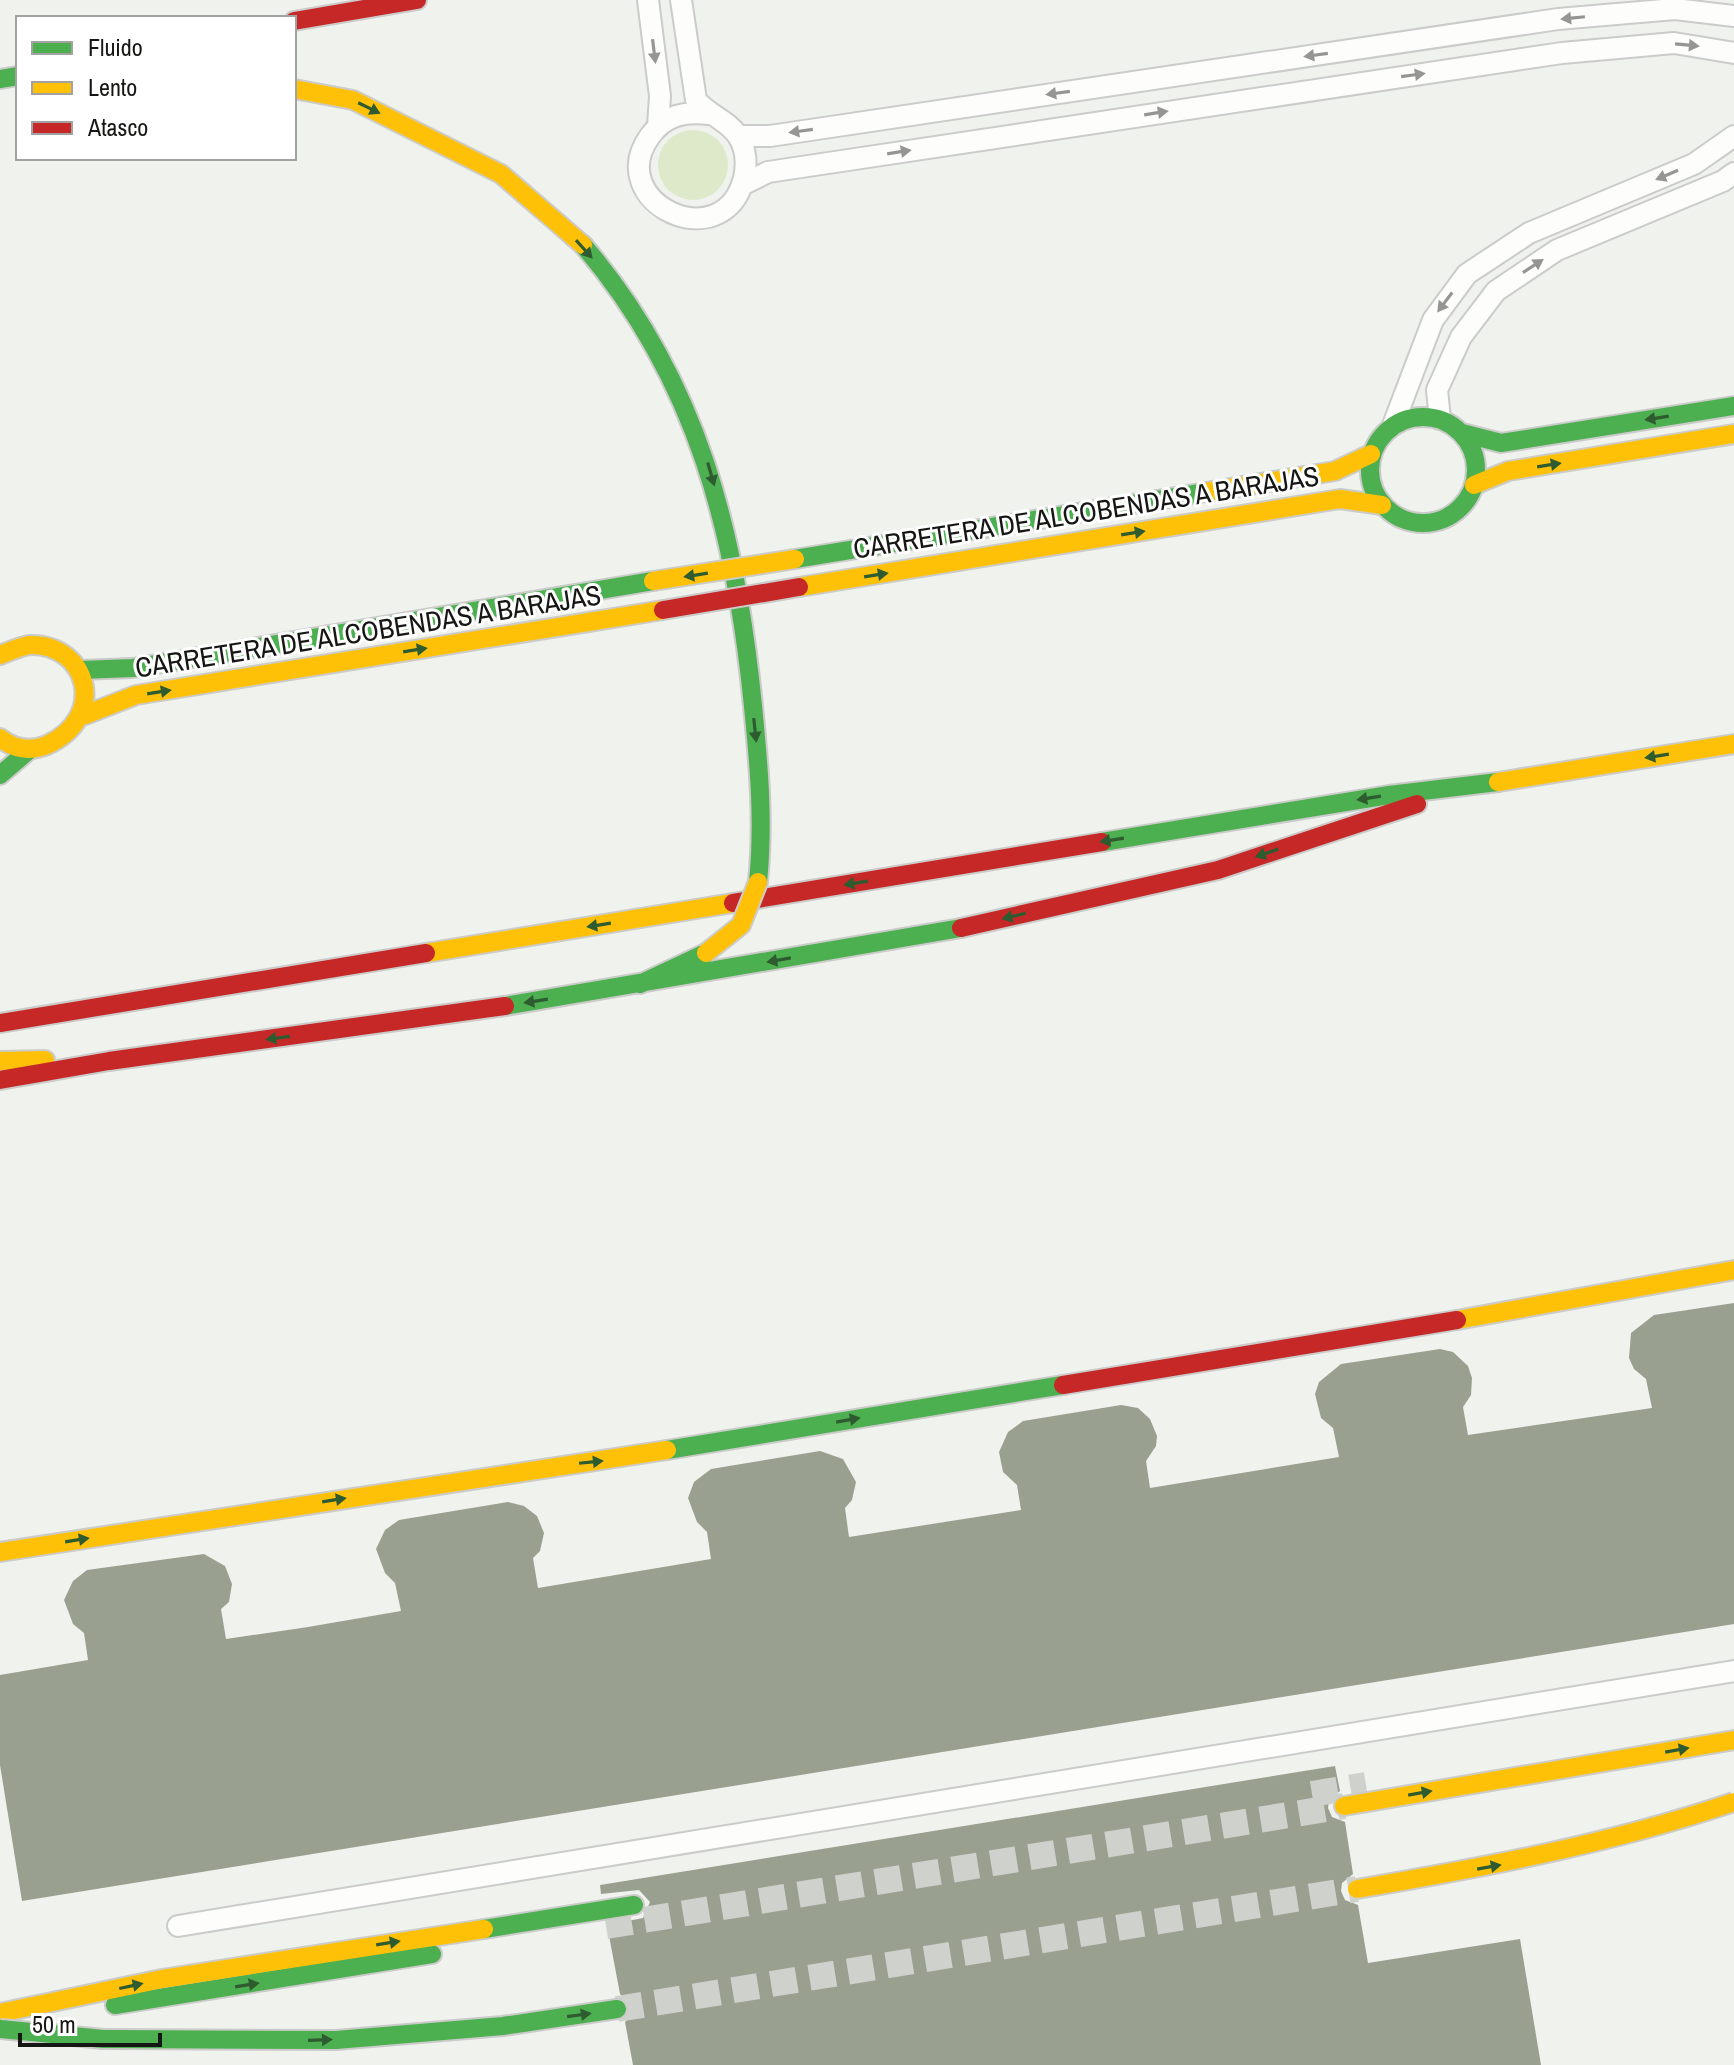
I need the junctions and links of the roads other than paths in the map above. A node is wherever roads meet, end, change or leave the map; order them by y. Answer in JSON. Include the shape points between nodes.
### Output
{"nodes":[{"id":1,"x":417,"y":0,"type":"edge"},
{"id":2,"x":648,"y":0,"type":"edge"},
{"id":3,"x":681,"y":0,"type":"edge"},
{"id":4,"x":1734,"y":16,"type":"edge"},
{"id":5,"x":296,"y":21,"type":"edge"},
{"id":6,"x":1734,"y":53,"type":"edge"},
{"id":7,"x":296,"y":89,"type":"edge"},
{"id":8,"x":709,"y":114,"type":"junction"},
{"id":9,"x":658,"y":126,"type":"junction"},
{"id":10,"x":738,"y":136,"type":"junction"},
{"id":11,"x":1734,"y":136,"type":"edge"},
{"id":12,"x":1734,"y":173,"type":"edge"},
{"id":13,"x":742,"y":185,"type":"junction"},
{"id":14,"x":1734,"y":406,"type":"edge"},
{"id":15,"x":1440,"y":419,"type":"junction"},
{"id":16,"x":1393,"y":425,"type":"junction"},
{"id":17,"x":1462,"y":433,"type":"junction"},
{"id":18,"x":1734,"y":434,"type":"edge"},
{"id":19,"x":1371,"y":454,"type":"junction"},
{"id":20,"x":1474,"y":485,"type":"junction"},
{"id":21,"x":1382,"y":505,"type":"junction"},
{"id":22,"x":0,"y":655,"type":"edge"},
{"id":23,"x":80,"y":670,"type":"junction"},
{"id":24,"x":85,"y":715,"type":"junction"},
{"id":25,"x":0,"y":738,"type":"edge"},
{"id":26,"x":1734,"y":744,"type":"edge"},
{"id":27,"x":28,"y":751,"type":"junction"},
{"id":28,"x":0,"y":775,"type":"edge"},
{"id":29,"x":1474,"y":786,"type":"junction"},
{"id":30,"x":640,"y":984,"type":"junction"},
{"id":31,"x":0,"y":1023,"type":"edge"},
{"id":32,"x":0,"y":1061,"type":"edge"},
{"id":33,"x":109,"y":1061,"type":"junction"},
{"id":34,"x":0,"y":1080,"type":"edge"},
{"id":35,"x":1734,"y":1270,"type":"edge"},
{"id":36,"x":0,"y":1552,"type":"edge"},
{"id":37,"x":1734,"y":1671,"type":"edge"},
{"id":38,"x":1734,"y":1723,"type":"edge"},
{"id":39,"x":1734,"y":1740,"type":"edge"},
{"id":40,"x":1366,"y":1785,"type":"tunnel mouth"},
{"id":41,"x":1734,"y":1802,"type":"edge"},
{"id":42,"x":1344,"y":1806,"type":"tunnel mouth"},
{"id":43,"x":1357,"y":1889,"type":"tunnel mouth"},
{"id":44,"x":634,"y":1905,"type":"dead end"},
{"id":45,"x":178,"y":1926,"type":"dead end"},
{"id":46,"x":606,"y":1926,"type":"tunnel mouth"},
{"id":47,"x":617,"y":2009,"type":"tunnel mouth"},
{"id":48,"x":0,"y":2014,"type":"edge"},
{"id":49,"x":0,"y":2029,"type":"edge"}],
"edges":[{"from":1,"to":5,"type":"main road"},
{"from":2,"to":9,"type":"street","one_way":true},
{"from":3,"to":8,"type":"street","via":[[694,95]]},
{"from":4,"to":10,"type":"street","one_way":true,"via":[[1675,9],[1558,19],[770,136]]},
{"from":13,"to":6,"type":"street","one_way":true,"via":[[768,172],[1562,53],[1674,43]]},
{"from":7,"to":30,"type":"main road","one_way":true,"bridge":true,"via":[[353,100],[501,174],[585,247],[653,343],[703,449],[727,533],[749,669],[763,833],[758,882],[741,925],[706,953]]},
{"from":8,"to":9,"type":"street","via":[[683,113]]},
{"from":8,"to":10,"type":"street"},
{"from":9,"to":13,"type":"street","via":[[644,145],[640,166],[645,188],[660,208],[682,218],[703,218],[722,210]]},
{"from":10,"to":13,"type":"street","via":[[746,162]]},
{"from":11,"to":16,"type":"street","one_way":true,"via":[[1694,164],[1529,233],[1467,274],[1433,320]]},
{"from":15,"to":12,"type":"street","one_way":true,"via":[[1437,390],[1461,337],[1496,291],[1557,250]]},
{"from":14,"to":17,"type":"main road","one_way":true,"via":[[1501,443]]},
{"from":15,"to":16,"type":"main road","via":[[1416,417]]},
{"from":15,"to":17,"type":"main road"},
{"from":16,"to":19,"type":"main road"},
{"from":17,"to":20,"type":"main road","via":[[1472,449]]},
{"from":20,"to":18,"type":"main road","one_way":true,"via":[[1508,471]]},
{"from":19,"to":21,"type":"main road","via":[[1371,481]]},
{"from":19,"to":23,"type":"main road","name":"CARRETERA DE ALCOBENDAS A BARAJAS","one_way":true,"bridge":true,"via":[[1335,471],[133,668]]},
{"from":20,"to":21,"type":"main road","via":[[1456,513],[1442,521],[1409,523]]},
{"from":24,"to":21,"type":"main road","name":"CARRETERA DE ALCOBENDAS A BARAJAS","one_way":true,"bridge":true,"via":[[136,695],[1340,499]]},
{"from":22,"to":23,"type":"main road","via":[[29,643],[59,649]]},
{"from":23,"to":24,"type":"main road","via":[[87,692]]},
{"from":24,"to":27,"type":"main road","via":[[62,742]]},
{"from":25,"to":27,"type":"main road"},
{"from":26,"to":29,"type":"main road","one_way":true},
{"from":27,"to":28,"type":"main road"},
{"from":29,"to":30,"type":"main road","one_way":true,"via":[[1218,870],[966,927]]},
{"from":29,"to":31,"type":"main road","one_way":true,"via":[[1389,795]]},
{"from":30,"to":33,"type":"main road","one_way":true},
{"from":32,"to":33,"type":"main road"},
{"from":33,"to":34,"type":"main road"},
{"from":36,"to":35,"type":"main road","one_way":true,"via":[[665,1450]]},
{"from":37,"to":45,"type":"street"},
{"from":38,"to":40,"type":"main road"},
{"from":42,"to":39,"type":"main road","one_way":true},
{"from":43,"to":41,"type":"main road","one_way":true,"bridge":true,"via":[[1538,1858]]},
{"from":48,"to":44,"type":"main road","one_way":true,"via":[[162,1979]]},
{"from":48,"to":46,"type":"main road","one_way":true,"via":[[145,2001]]},
{"from":49,"to":47,"type":"main road","one_way":true,"bridge":true,"via":[[103,2039],[266,2042],[420,2034]]}]}
